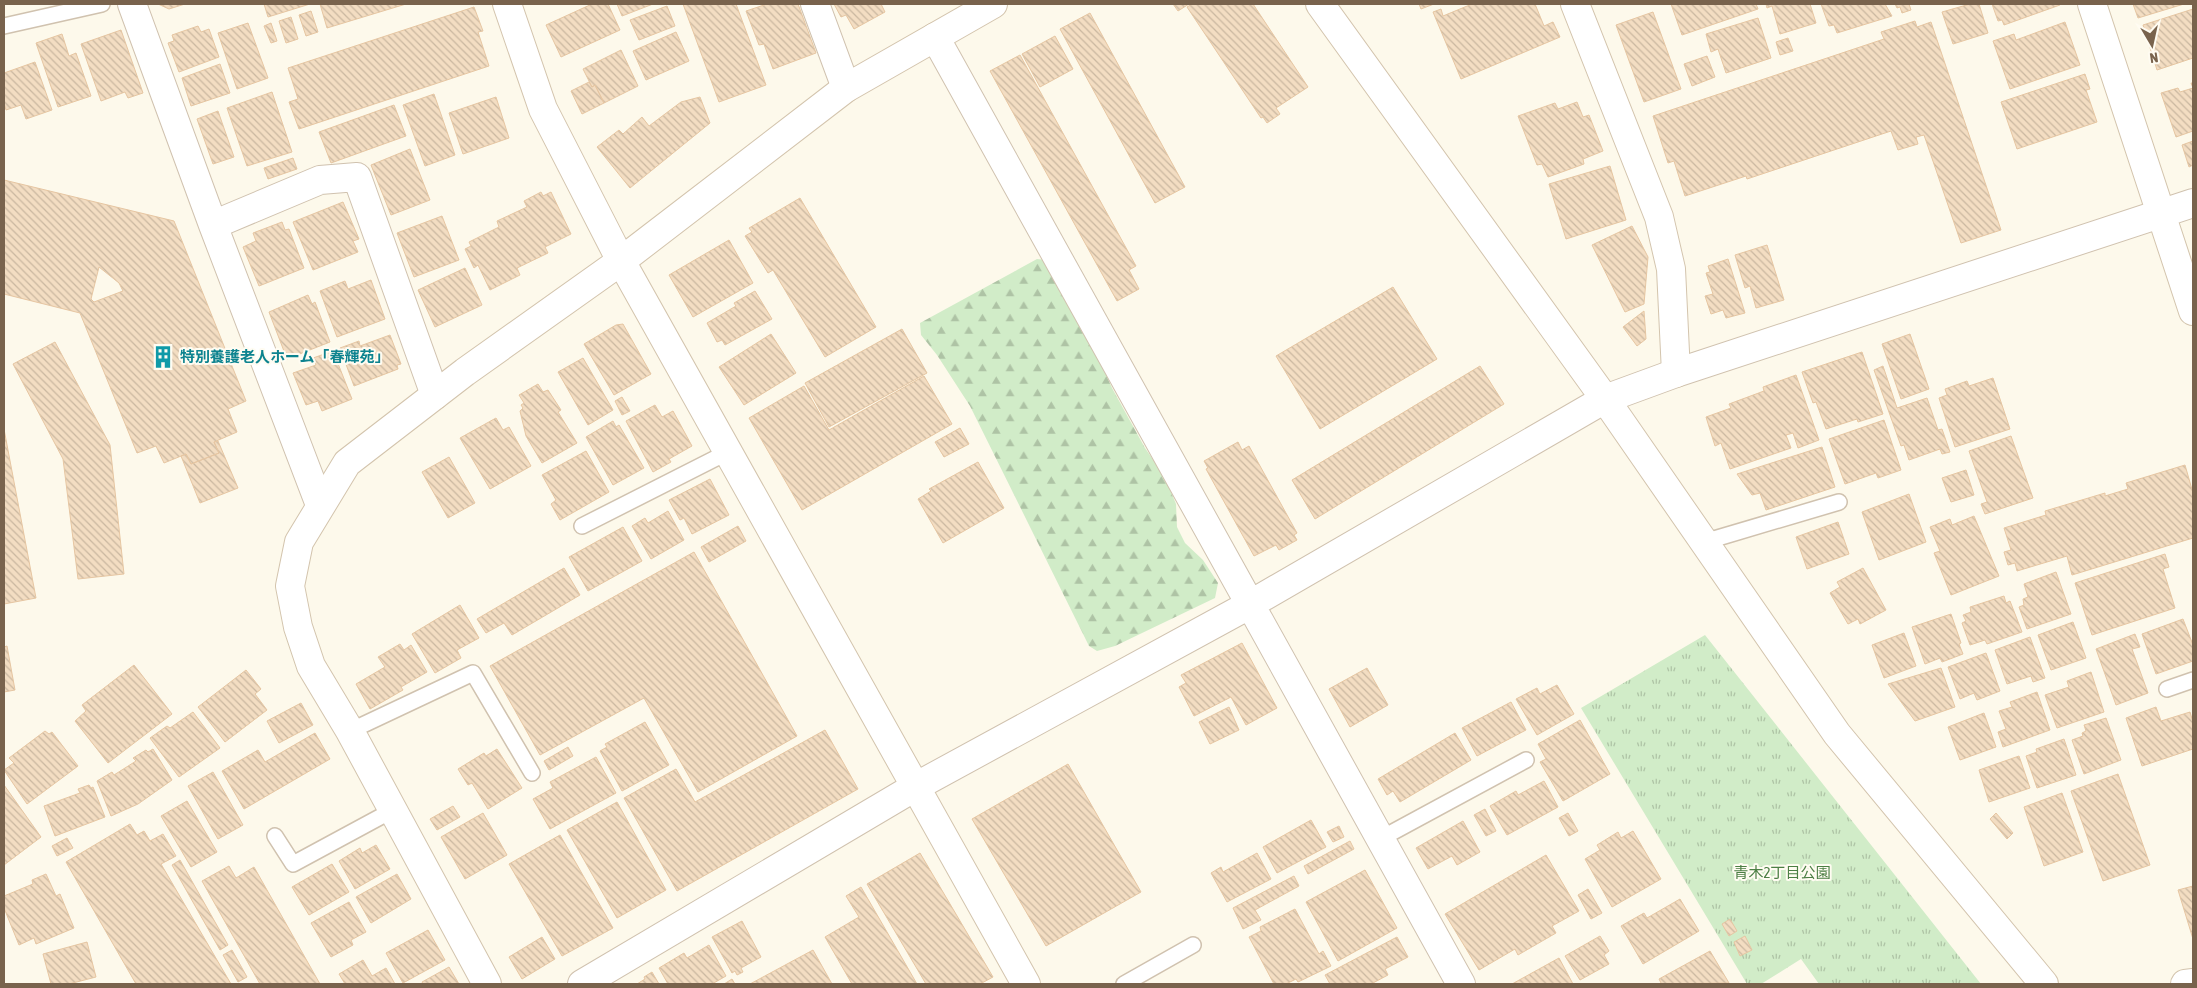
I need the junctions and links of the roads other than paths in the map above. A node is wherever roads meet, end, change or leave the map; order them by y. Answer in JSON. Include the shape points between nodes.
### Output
{"nodes":[{"id":1,"x":102,"y":4,"type":"edge"},
{"id":2,"x":132,"y":4,"type":"edge"},
{"id":3,"x":507,"y":4,"type":"edge"},
{"id":4,"x":815,"y":4,"type":"edge"},
{"id":5,"x":993,"y":4,"type":"edge"},
{"id":6,"x":1320,"y":4,"type":"edge"},
{"id":7,"x":1575,"y":4,"type":"edge"},
{"id":8,"x":2092,"y":4,"type":"edge"},
{"id":9,"x":4,"y":26,"type":"edge"},
{"id":10,"x":935,"y":37,"type":"junction"},
{"id":11,"x":846,"y":88,"type":"junction"},
{"id":12,"x":2193,"y":203,"type":"edge"},
{"id":13,"x":2160,"y":214,"type":"junction"},
{"id":14,"x":213,"y":225,"type":"junction"},
{"id":15,"x":621,"y":261,"type":"junction"},
{"id":16,"x":2193,"y":311,"type":"edge"},
{"id":17,"x":1676,"y":373,"type":"junction"},
{"id":18,"x":435,"y":395,"type":"junction"},
{"id":19,"x":1605,"y":399,"type":"junction"},
{"id":20,"x":728,"y":452,"type":"junction"},
{"id":21,"x":1839,"y":502,"type":"dead end"},
{"id":22,"x":320,"y":505,"type":"junction"},
{"id":23,"x":582,"y":526,"type":"dead end"},
{"id":24,"x":1704,"y":542,"type":"junction"},
{"id":25,"x":1249,"y":604,"type":"junction"},
{"id":26,"x":2193,"y":680,"type":"edge"},
{"id":27,"x":2167,"y":689,"type":"dead end"},
{"id":28,"x":350,"y":731,"type":"junction"},
{"id":29,"x":1526,"y":760,"type":"dead end"},
{"id":30,"x":532,"y":773,"type":"dead end"},
{"id":31,"x":916,"y":787,"type":"junction"},
{"id":32,"x":393,"y":810,"type":"junction"},
{"id":33,"x":275,"y":836,"type":"dead end"},
{"id":34,"x":1380,"y":839,"type":"junction"},
{"id":35,"x":1193,"y":945,"type":"dead end"},
{"id":36,"x":2193,"y":983,"type":"edge"},
{"id":37,"x":487,"y":984,"type":"edge"},
{"id":38,"x":582,"y":984,"type":"edge"},
{"id":39,"x":1026,"y":984,"type":"edge"},
{"id":40,"x":1124,"y":984,"type":"edge"},
{"id":41,"x":1460,"y":984,"type":"edge"},
{"id":42,"x":2044,"y":984,"type":"edge"},
{"id":43,"x":2185,"y":984,"type":"edge"}],
"edges":[{"from":1,"to":9,"type":"lane"},
{"from":2,"to":14,"type":"street"},
{"from":3,"to":15,"type":"street","via":[[543,109]]},
{"from":4,"to":11,"type":"street"},
{"from":5,"to":10,"type":"street"},
{"from":6,"to":19,"type":"street"},
{"from":7,"to":17,"type":"street","via":[[1659,217],[1671,270]]},
{"from":8,"to":13,"type":"street"},
{"from":10,"to":11,"type":"street"},
{"from":10,"to":25,"type":"street"},
{"from":11,"to":15,"type":"street"},
{"from":12,"to":13,"type":"street"},
{"from":13,"to":16,"type":"street"},
{"from":13,"to":17,"type":"street"},
{"from":14,"to":18,"type":"street","via":[[320,180],[357,177]]},
{"from":14,"to":22,"type":"street"},
{"from":15,"to":18,"type":"street"},
{"from":15,"to":20,"type":"street"},
{"from":17,"to":19,"type":"street"},
{"from":18,"to":22,"type":"street","via":[[347,463]]},
{"from":19,"to":24,"type":"street"},
{"from":19,"to":25,"type":"street"},
{"from":20,"to":23,"type":"lane"},
{"from":20,"to":31,"type":"street"},
{"from":21,"to":24,"type":"lane"},
{"from":22,"to":28,"type":"street","via":[[299,542],[290,586],[298,627],[311,666]]},
{"from":24,"to":42,"type":"street","via":[[1837,734]]},
{"from":25,"to":31,"type":"street"},
{"from":25,"to":34,"type":"street"},
{"from":26,"to":27,"type":"lane"},
{"from":28,"to":30,"type":"lane","via":[[473,673]]},
{"from":28,"to":32,"type":"street"},
{"from":29,"to":34,"type":"lane"},
{"from":31,"to":38,"type":"street"},
{"from":31,"to":39,"type":"street"},
{"from":32,"to":33,"type":"lane","via":[[293,864]]},
{"from":32,"to":37,"type":"street"},
{"from":34,"to":41,"type":"street"},
{"from":35,"to":40,"type":"lane"},
{"from":36,"to":43,"type":"street"}]}
